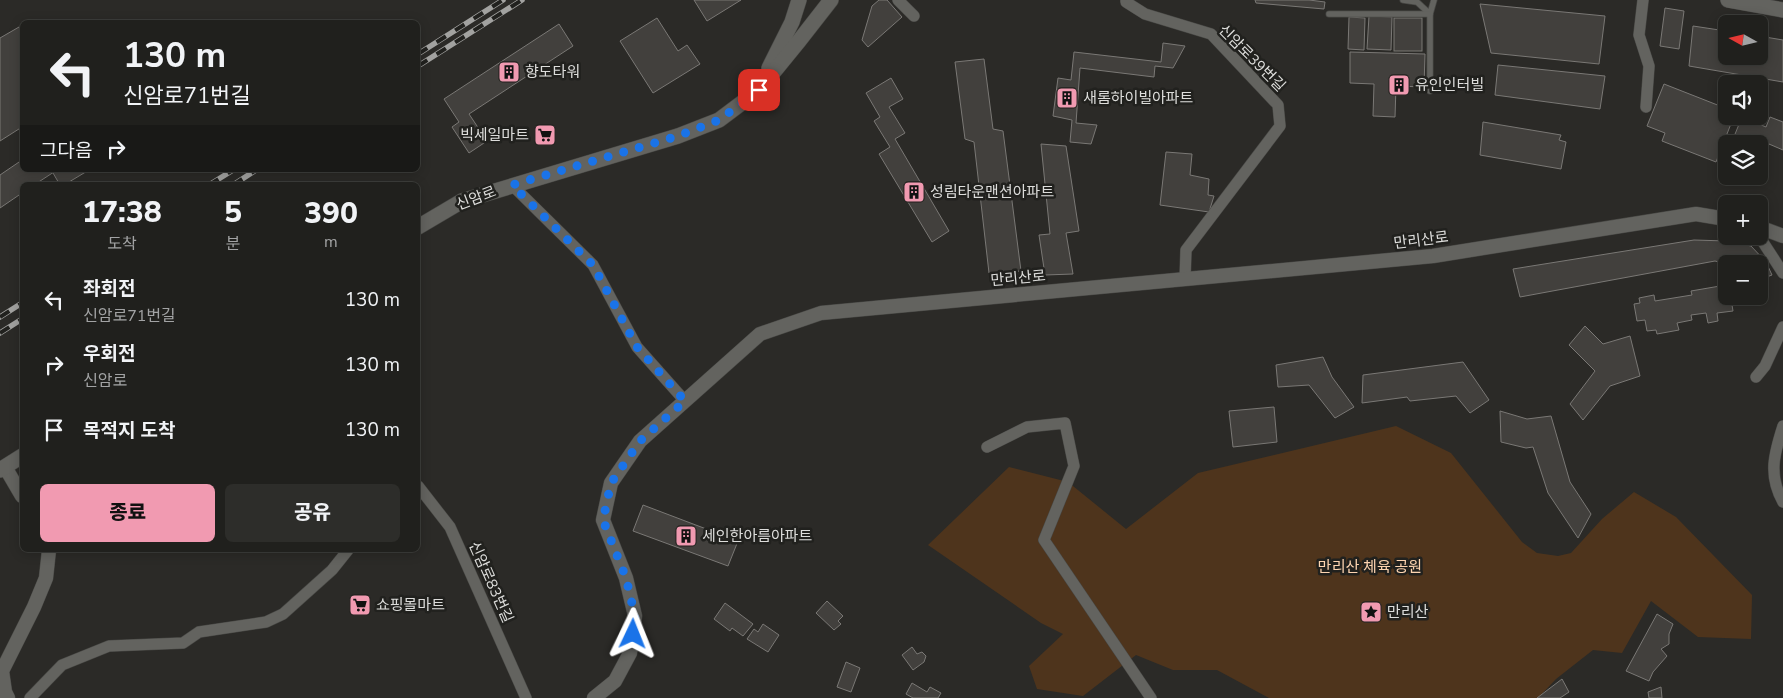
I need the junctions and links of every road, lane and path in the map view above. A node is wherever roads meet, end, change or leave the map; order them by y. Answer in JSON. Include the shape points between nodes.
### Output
{"nodes":[{"id":1,"x":799,"y":0,"type":"edge"},
{"id":2,"x":830,"y":0,"type":"edge"},
{"id":3,"x":898,"y":0,"type":"edge"},
{"id":4,"x":1126,"y":0,"type":"edge"},
{"id":5,"x":1403,"y":0,"type":"edge"},
{"id":6,"x":1434,"y":0,"type":"edge"},
{"id":7,"x":1643,"y":0,"type":"edge"},
{"id":8,"x":1728,"y":0,"type":"edge"},
{"id":9,"x":1783,"y":10,"type":"edge"},
{"id":10,"x":1329,"y":14,"type":"dead end"},
{"id":11,"x":1430,"y":14,"type":"junction"},
{"id":12,"x":914,"y":16,"type":"dead end"},
{"id":13,"x":759,"y":90,"type":"junction"},
{"id":14,"x":1430,"y":91,"type":"dead end"},
{"id":15,"x":1646,"y":108,"type":"dead end"},
{"id":16,"x":512,"y":185,"type":"junction"},
{"id":17,"x":1718,"y":218,"type":"edge"},
{"id":18,"x":420,"y":226,"type":"edge"},
{"id":19,"x":1768,"y":230,"type":"edge"},
{"id":20,"x":1783,"y":236,"type":"edge"},
{"id":21,"x":1765,"y":245,"type":"edge"},
{"id":22,"x":1783,"y":273,"type":"edge"},
{"id":23,"x":1185,"y":279,"type":"junction"},
{"id":24,"x":1783,"y":327,"type":"edge"},
{"id":25,"x":1756,"y":376,"type":"dead end"},
{"id":26,"x":685,"y":401,"type":"junction"},
{"id":27,"x":1783,"y":426,"type":"edge"},
{"id":28,"x":986,"y":447,"type":"dead end"},
{"id":29,"x":20,"y":457,"type":"edge"},
{"id":30,"x":3,"y":468,"type":"edge"},
{"id":31,"x":420,"y":489,"type":"edge"},
{"id":32,"x":20,"y":493,"type":"edge"},
{"id":33,"x":1783,"y":502,"type":"edge"},
{"id":34,"x":50,"y":552,"type":"edge"},
{"id":35,"x":346,"y":552,"type":"edge"},
{"id":36,"x":8,"y":698,"type":"edge"},
{"id":37,"x":30,"y":698,"type":"edge"},
{"id":38,"x":526,"y":698,"type":"edge"},
{"id":39,"x":594,"y":698,"type":"edge"},
{"id":40,"x":1151,"y":698,"type":"edge"}],
"edges":[{"from":1,"to":13,"type":"main road","via":[[792,22]]},
{"from":2,"to":13,"type":"main road"},
{"from":3,"to":12,"type":"street"},
{"from":4,"to":23,"type":"street","name":"신암로39번길","via":[[1145,14],[1211,34],[1278,105],[1280,126],[1186,250]]},
{"from":5,"to":11,"type":"lane","via":[[1417,2]]},
{"from":6,"to":11,"type":"lane"},
{"from":7,"to":15,"type":"street","via":[[1639,34],[1649,66]]},
{"from":8,"to":9,"type":"main road"},
{"from":10,"to":11,"type":"lane"},
{"from":11,"to":14,"type":"lane"},
{"from":13,"to":16,"type":"main road","name":"신암로","via":[[719,120],[686,133]]},
{"from":16,"to":18,"type":"main road","name":"신암로","via":[[462,201]]},
{"from":16,"to":26,"type":"street","via":[[593,265],[637,347]]},
{"from":17,"to":23,"type":"street","name":"만리산로","via":[[1696,214],[1433,256]]},
{"from":19,"to":20,"type":"street"},
{"from":21,"to":22,"type":"street"},
{"from":23,"to":26,"type":"street","name":"만리산로","via":[[821,313],[760,334]]},
{"from":24,"to":25,"type":"street"},
{"from":26,"to":39,"type":"street","name":"만리산로","via":[[640,441],[611,483],[603,520],[626,578],[635,616],[630,653],[615,681]]},
{"from":27,"to":33,"type":"street","via":[[1773,463],[1773,475]]},
{"from":28,"to":40,"type":"street","via":[[1027,427],[1065,423],[1074,466],[1044,540]]},
{"from":29,"to":30,"type":"main road"},
{"from":30,"to":32,"type":"street"},
{"from":31,"to":38,"type":"street","name":"신암로83번길","via":[[450,527]]},
{"from":34,"to":36,"type":"street","via":[[46,578],[34,608],[2,671],[4,692]]},
{"from":35,"to":37,"type":"street","via":[[332,570],[283,614],[266,622],[199,632],[183,643],[109,646],[62,665]]}]}
